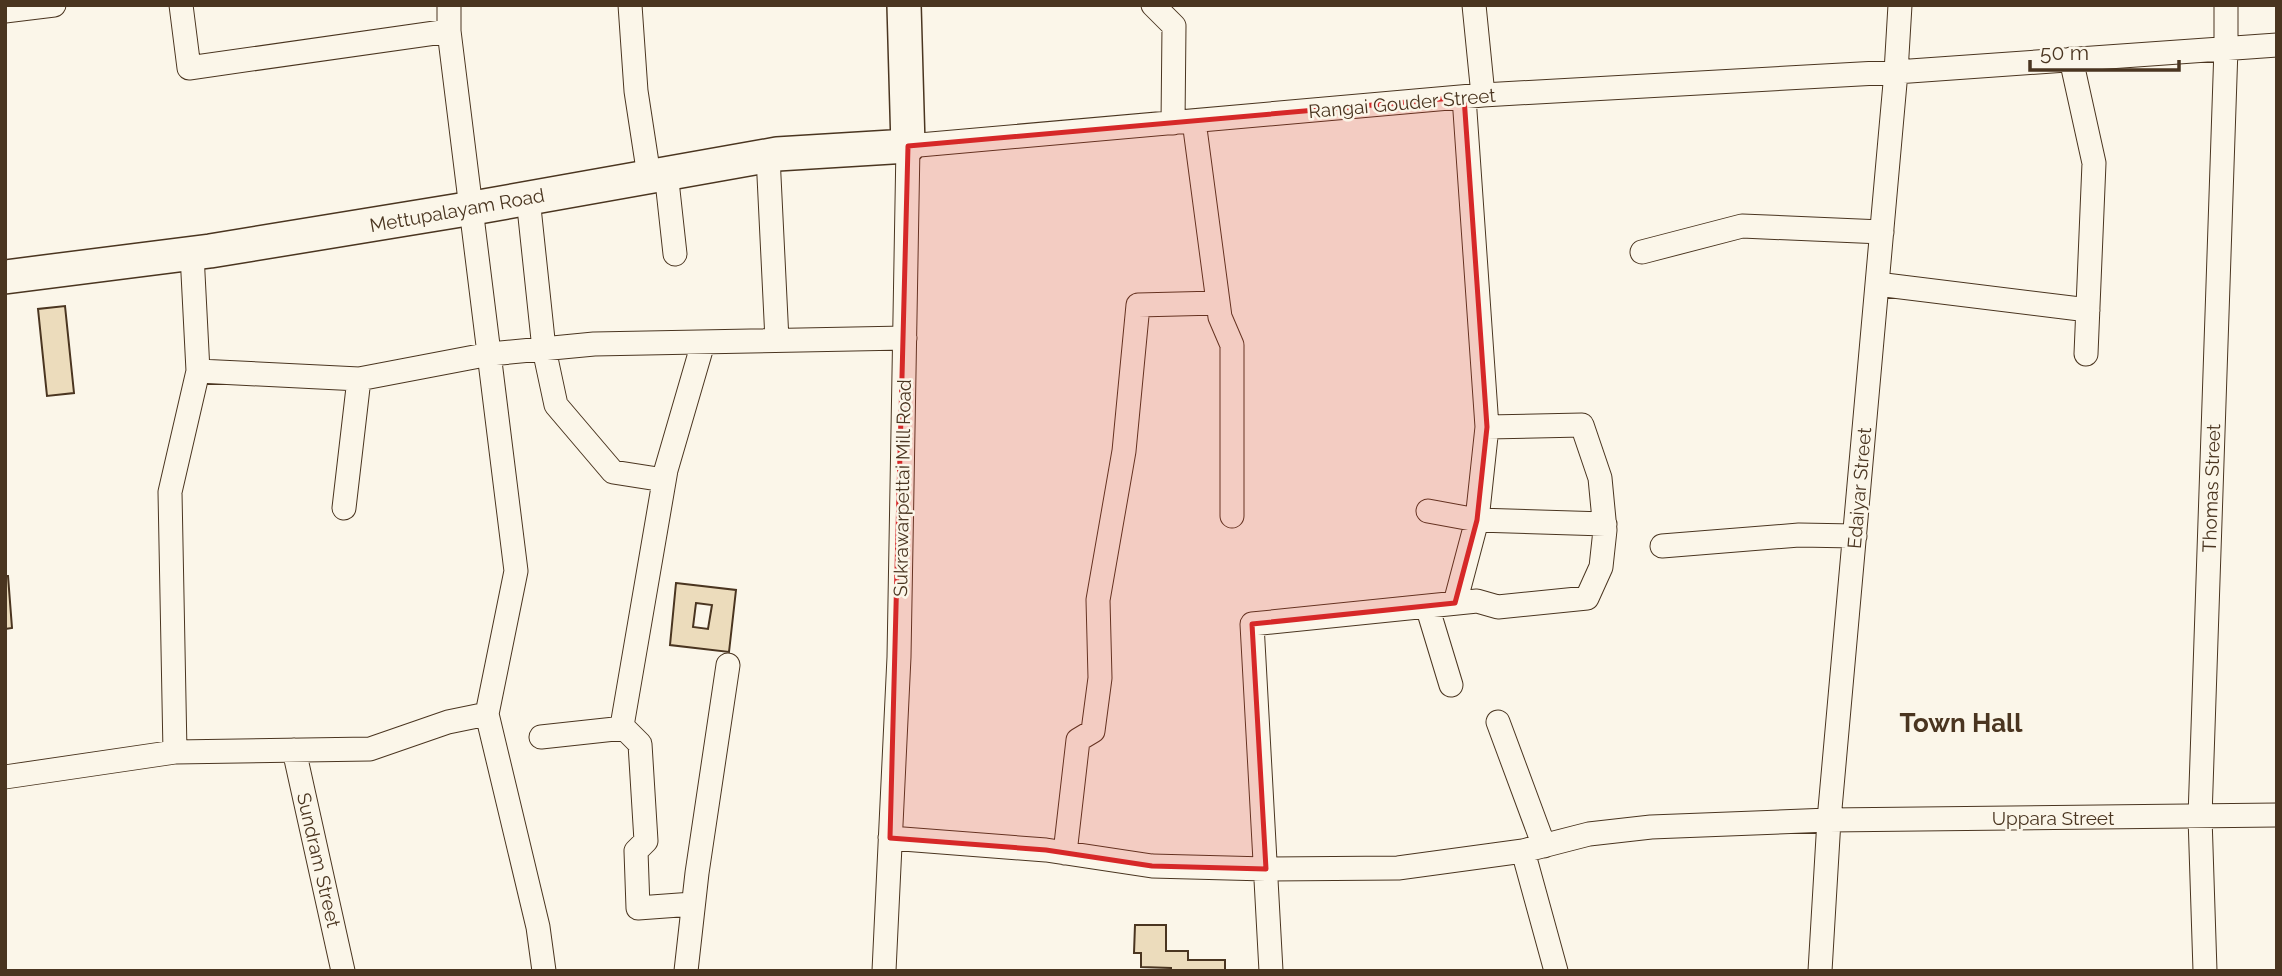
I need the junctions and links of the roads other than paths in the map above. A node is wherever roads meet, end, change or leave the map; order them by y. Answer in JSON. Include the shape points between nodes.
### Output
{"nodes":[{"id":1,"x":54,"y":5,"type":"edge"},
{"id":2,"x":181,"y":5,"type":"edge"},
{"id":3,"x":449,"y":5,"type":"edge"},
{"id":4,"x":630,"y":5,"type":"edge"},
{"id":5,"x":904,"y":5,"type":"edge"},
{"id":6,"x":1153,"y":5,"type":"edge"},
{"id":7,"x":1474,"y":5,"type":"edge"},
{"id":8,"x":1900,"y":5,"type":"edge"},
{"id":9,"x":2226,"y":5,"type":"edge"},
{"id":10,"x":5,"y":11,"type":"edge"},
{"id":11,"x":449,"y":31,"type":"junction"},
{"id":12,"x":2277,"y":45,"type":"edge"},
{"id":13,"x":2227,"y":48,"type":"junction"},
{"id":14,"x":2071,"y":59,"type":"junction"},
{"id":15,"x":1896,"y":72,"type":"junction"},
{"id":16,"x":1473,"y":96,"type":"junction"},
{"id":17,"x":1183,"y":122,"type":"junction"},
{"id":18,"x":908,"y":146,"type":"junction"},
{"id":19,"x":768,"y":156,"type":"junction"},
{"id":20,"x":658,"y":174,"type":"junction"},
{"id":21,"x":528,"y":198,"type":"junction"},
{"id":22,"x":472,"y":208,"type":"junction"},
{"id":23,"x":1882,"y":232,"type":"junction"},
{"id":24,"x":1642,"y":252,"type":"dead end"},
{"id":25,"x":192,"y":254,"type":"junction"},
{"id":26,"x":675,"y":254,"type":"dead end"},
{"id":27,"x":5,"y":277,"type":"edge"},
{"id":28,"x":1877,"y":284,"type":"junction"},
{"id":29,"x":1218,"y":303,"type":"junction"},
{"id":30,"x":2088,"y":310,"type":"junction"},
{"id":31,"x":905,"y":338,"type":"junction"},
{"id":32,"x":777,"y":340,"type":"junction"},
{"id":33,"x":703,"y":343,"type":"junction"},
{"id":34,"x":544,"y":349,"type":"junction"},
{"id":35,"x":490,"y":354,"type":"junction"},
{"id":36,"x":2086,"y":354,"type":"dead end"},
{"id":37,"x":198,"y":371,"type":"junction"},
{"id":38,"x":359,"y":379,"type":"junction"},
{"id":39,"x":1487,"y":427,"type":"junction"},
{"id":40,"x":664,"y":480,"type":"junction"},
{"id":41,"x":344,"y":508,"type":"dead end"},
{"id":42,"x":1428,"y":511,"type":"dead end"},
{"id":43,"x":1232,"y":516,"type":"dead end"},
{"id":44,"x":1477,"y":520,"type":"junction"},
{"id":45,"x":1605,"y":524,"type":"junction"},
{"id":46,"x":1855,"y":536,"type":"junction"},
{"id":47,"x":1662,"y":546,"type":"dead end"},
{"id":48,"x":1455,"y":603,"type":"junction"},
{"id":49,"x":1427,"y":606,"type":"junction"},
{"id":50,"x":728,"y":665,"type":"dead end"},
{"id":51,"x":1451,"y":685,"type":"dead end"},
{"id":52,"x":487,"y":714,"type":"junction"},
{"id":53,"x":1498,"y":722,"type":"dead end"},
{"id":54,"x":624,"y":728,"type":"junction"},
{"id":55,"x":541,"y":737,"type":"dead end"},
{"id":56,"x":294,"y":750,"type":"junction"},
{"id":57,"x":175,"y":752,"type":"junction"},
{"id":58,"x":5,"y":777,"type":"edge"},
{"id":59,"x":2277,"y":815,"type":"edge"},
{"id":60,"x":2200,"y":817,"type":"junction"},
{"id":61,"x":1829,"y":820,"type":"junction"},
{"id":62,"x":890,"y":838,"type":"junction"},
{"id":63,"x":1534,"y":848,"type":"junction"},
{"id":64,"x":1065,"y":853,"type":"junction"},
{"id":65,"x":1266,"y":869,"type":"junction"},
{"id":66,"x":693,"y":904,"type":"junction"},
{"id":67,"x":343,"y":971,"type":"edge"},
{"id":68,"x":544,"y":971,"type":"edge"},
{"id":69,"x":686,"y":971,"type":"edge"},
{"id":70,"x":884,"y":971,"type":"edge"},
{"id":71,"x":1271,"y":971,"type":"edge"},
{"id":72,"x":1556,"y":971,"type":"edge"},
{"id":73,"x":1821,"y":971,"type":"edge"},
{"id":74,"x":2205,"y":971,"type":"edge"}],
"edges":[{"from":1,"to":10,"type":"street"},
{"from":2,"to":11,"type":"street","via":[[189,68]]},
{"from":3,"to":11,"type":"street"},
{"from":4,"to":20,"type":"street","via":[[636,91]]},
{"from":5,"to":18,"type":"highway","name":"Sukrawarpettai Mill Road"},
{"from":6,"to":17,"type":"street","via":[[1174,26]]},
{"from":7,"to":16,"type":"street"},
{"from":8,"to":15,"type":"street","name":"Edaiyar Street"},
{"from":9,"to":13,"type":"street","name":"Thomas Street"},
{"from":11,"to":22,"type":"street"},
{"from":12,"to":13,"type":"street","name":"Rangai Gouder Street"},
{"from":13,"to":14,"type":"street","name":"Rangai Gouder Street"},
{"from":13,"to":60,"type":"street","name":"Thomas Street"},
{"from":14,"to":15,"type":"street","name":"Rangai Gouder Street"},
{"from":14,"to":30,"type":"street","via":[[2094,163]]},
{"from":15,"to":16,"type":"street","name":"Rangai Gouder Street"},
{"from":15,"to":23,"type":"street","name":"Edaiyar Street"},
{"from":16,"to":17,"type":"street","name":"Rangai Gouder Street"},
{"from":16,"to":39,"type":"street"},
{"from":17,"to":18,"type":"street","name":"Rangai Gouder Street"},
{"from":17,"to":29,"type":"street"},
{"from":18,"to":19,"type":"highway","name":"Mettupalayam Road"},
{"from":18,"to":31,"type":"street","name":"Sukrawarpettai Mill Road"},
{"from":19,"to":20,"type":"highway","name":"Mettupalayam Road"},
{"from":19,"to":32,"type":"street"},
{"from":20,"to":21,"type":"highway","name":"Mettupalayam Road"},
{"from":20,"to":26,"type":"street"},
{"from":21,"to":22,"type":"highway","name":"Mettupalayam Road"},
{"from":21,"to":34,"type":"street"},
{"from":22,"to":25,"type":"highway","name":"Mettupalayam Road"},
{"from":22,"to":35,"type":"street"},
{"from":23,"to":24,"type":"street","via":[[1742,226]]},
{"from":23,"to":28,"type":"street","name":"Edaiyar Street"},
{"from":25,"to":27,"type":"highway","name":"Mettupalayam Road"},
{"from":25,"to":37,"type":"street"},
{"from":28,"to":30,"type":"street"},
{"from":28,"to":46,"type":"street","name":"Edaiyar Street"},
{"from":29,"to":43,"type":"street","via":[[1231,345]]},
{"from":29,"to":64,"type":"street","via":[[1138,305],[1124,452],[1098,600],[1100,678],[1093,731],[1078,740]]},
{"from":30,"to":36,"type":"street"},
{"from":31,"to":32,"type":"street"},
{"from":31,"to":62,"type":"street","name":"Sukrawarpettai Mill Road","via":[[899,657]]},
{"from":32,"to":33,"type":"street"},
{"from":33,"to":34,"type":"street"},
{"from":33,"to":40,"type":"street"},
{"from":34,"to":35,"type":"street"},
{"from":34,"to":40,"type":"street","via":[[556,405],[613,472]]},
{"from":35,"to":38,"type":"street"},
{"from":35,"to":52,"type":"street","via":[[516,572]]},
{"from":37,"to":38,"type":"street"},
{"from":37,"to":57,"type":"street","via":[[170,492]]},
{"from":38,"to":41,"type":"street"},
{"from":39,"to":44,"type":"street"},
{"from":39,"to":45,"type":"street","via":[[1582,425],[1600,478]]},
{"from":40,"to":54,"type":"street"},
{"from":42,"to":44,"type":"street"},
{"from":44,"to":45,"type":"street"},
{"from":44,"to":48,"type":"street"},
{"from":45,"to":48,"type":"street","via":[[1601,567],[1587,598],[1498,607],[1477,601]]},
{"from":46,"to":47,"type":"street","via":[[1799,535]]},
{"from":46,"to":61,"type":"street","name":"Edaiyar Street"},
{"from":48,"to":49,"type":"street"},
{"from":49,"to":51,"type":"street"},
{"from":49,"to":65,"type":"street","via":[[1252,624]]},
{"from":50,"to":66,"type":"street"},
{"from":52,"to":56,"type":"street","via":[[448,722],[370,749]]},
{"from":52,"to":68,"type":"street","via":[[538,927]]},
{"from":53,"to":63,"type":"street"},
{"from":54,"to":55,"type":"street"},
{"from":54,"to":66,"type":"street","via":[[640,744],[646,841],[636,851],[638,908]]},
{"from":56,"to":57,"type":"street"},
{"from":56,"to":67,"type":"street","name":"Sundram Street"},
{"from":57,"to":58,"type":"street"},
{"from":59,"to":60,"type":"street","name":"Uppara Street"},
{"from":60,"to":61,"type":"street","name":"Uppara Street"},
{"from":60,"to":74,"type":"street","name":"Thomas Street"},
{"from":61,"to":63,"type":"street","name":"Uppara Street","via":[[1651,827],[1589,834]]},
{"from":61,"to":73,"type":"street","name":"Edaiyar Street"},
{"from":62,"to":64,"type":"street","name":"Uppara Street"},
{"from":62,"to":70,"type":"street","name":"Sukrawarpettai Mill Road"},
{"from":63,"to":65,"type":"street","name":"Uppara Street","via":[[1398,868]]},
{"from":63,"to":72,"type":"street"},
{"from":64,"to":65,"type":"street","name":"Uppara Street","via":[[1152,866]]},
{"from":65,"to":71,"type":"street"},
{"from":66,"to":69,"type":"street"}]}
